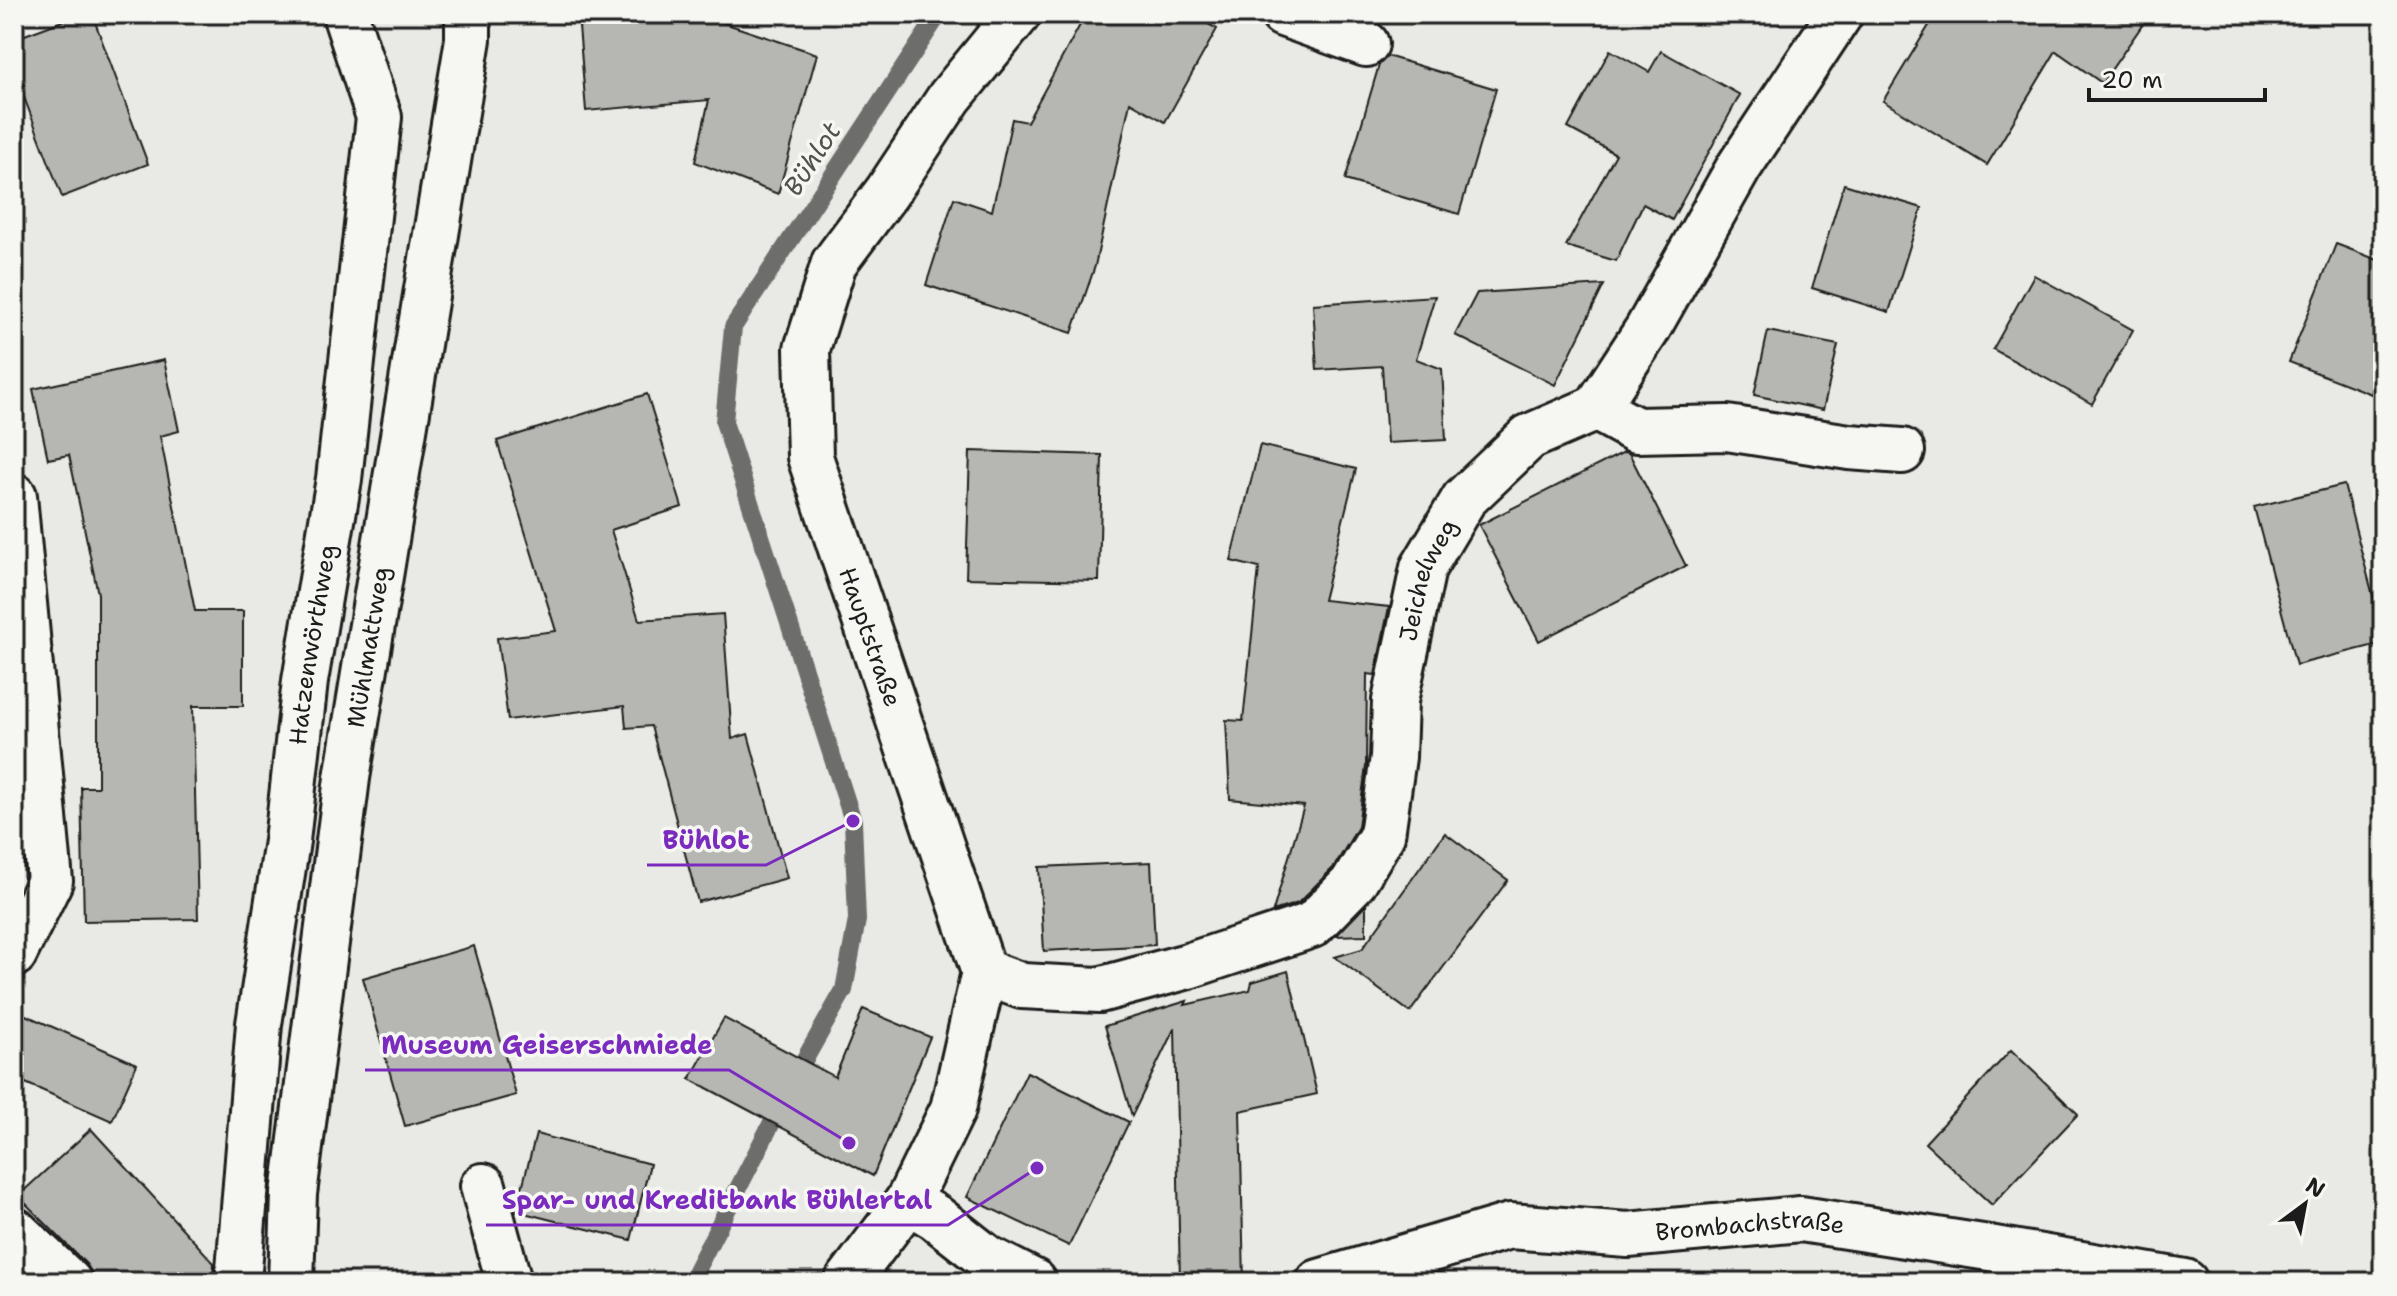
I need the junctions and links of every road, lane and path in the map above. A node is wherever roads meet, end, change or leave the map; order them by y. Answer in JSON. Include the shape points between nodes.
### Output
{"nodes":[{"id":1,"x":345,"y":14,"type":"edge"},
{"id":2,"x":468,"y":14,"type":"edge"},
{"id":3,"x":1018,"y":14,"type":"edge"},
{"id":4,"x":1283,"y":14,"type":"edge"},
{"id":5,"x":1840,"y":14,"type":"edge"},
{"id":6,"x":1366,"y":44,"type":"dead end"},
{"id":7,"x":1596,"y":408,"type":"junction"},
{"id":8,"x":1902,"y":451,"type":"dead end"},
{"id":9,"x":14,"y":496,"type":"edge"},
{"id":10,"x":14,"y":954,"type":"edge"},
{"id":11,"x":984,"y":972,"type":"junction"},
{"id":12,"x":483,"y":1186,"type":"dead end"},
{"id":13,"x":908,"y":1201,"type":"junction"},
{"id":14,"x":14,"y":1230,"type":"edge"},
{"id":15,"x":69,"y":1282,"type":"edge"},
{"id":16,"x":238,"y":1282,"type":"edge"},
{"id":17,"x":291,"y":1282,"type":"edge"},
{"id":18,"x":509,"y":1282,"type":"edge"},
{"id":19,"x":847,"y":1282,"type":"edge"},
{"id":20,"x":1034,"y":1282,"type":"edge"},
{"id":21,"x":1319,"y":1282,"type":"edge"},
{"id":22,"x":2185,"y":1282,"type":"edge"}],
"edges":[{"from":1,"to":16,"type":"street","name":"Hatzenwörthweg","via":[[379,117],[339,479],[305,681],[259,1024]]},
{"from":2,"to":17,"type":"street","name":"Mühlmattweg","via":[[347,778],[294,1194]]},
{"from":3,"to":11,"type":"street","name":"Hauptstraße","via":[[950,97],[834,263],[807,349],[810,457]]},
{"from":4,"to":6,"type":"street"},
{"from":5,"to":7,"type":"street","via":[[1739,167],[1647,330]]},
{"from":7,"to":8,"type":"street","via":[[1636,430],[1727,428]]},
{"from":7,"to":11,"type":"street","name":"Jeichelweg","via":[[1529,437],[1464,499],[1423,568],[1395,701],[1382,835],[1354,882],[1312,925],[1099,990],[1022,986]]},
{"from":9,"to":10,"type":"street","via":[[50,881]]},
{"from":11,"to":13,"type":"street","via":[[953,1109]]},
{"from":12,"to":18,"type":"street"},
{"from":13,"to":19,"type":"street"},
{"from":13,"to":20,"type":"street","via":[[987,1258]]},
{"from":14,"to":15,"type":"street"},
{"from":21,"to":22,"type":"street","name":"Brombachstraße","via":[[1510,1226],[1628,1235],[1801,1219]]}]}
